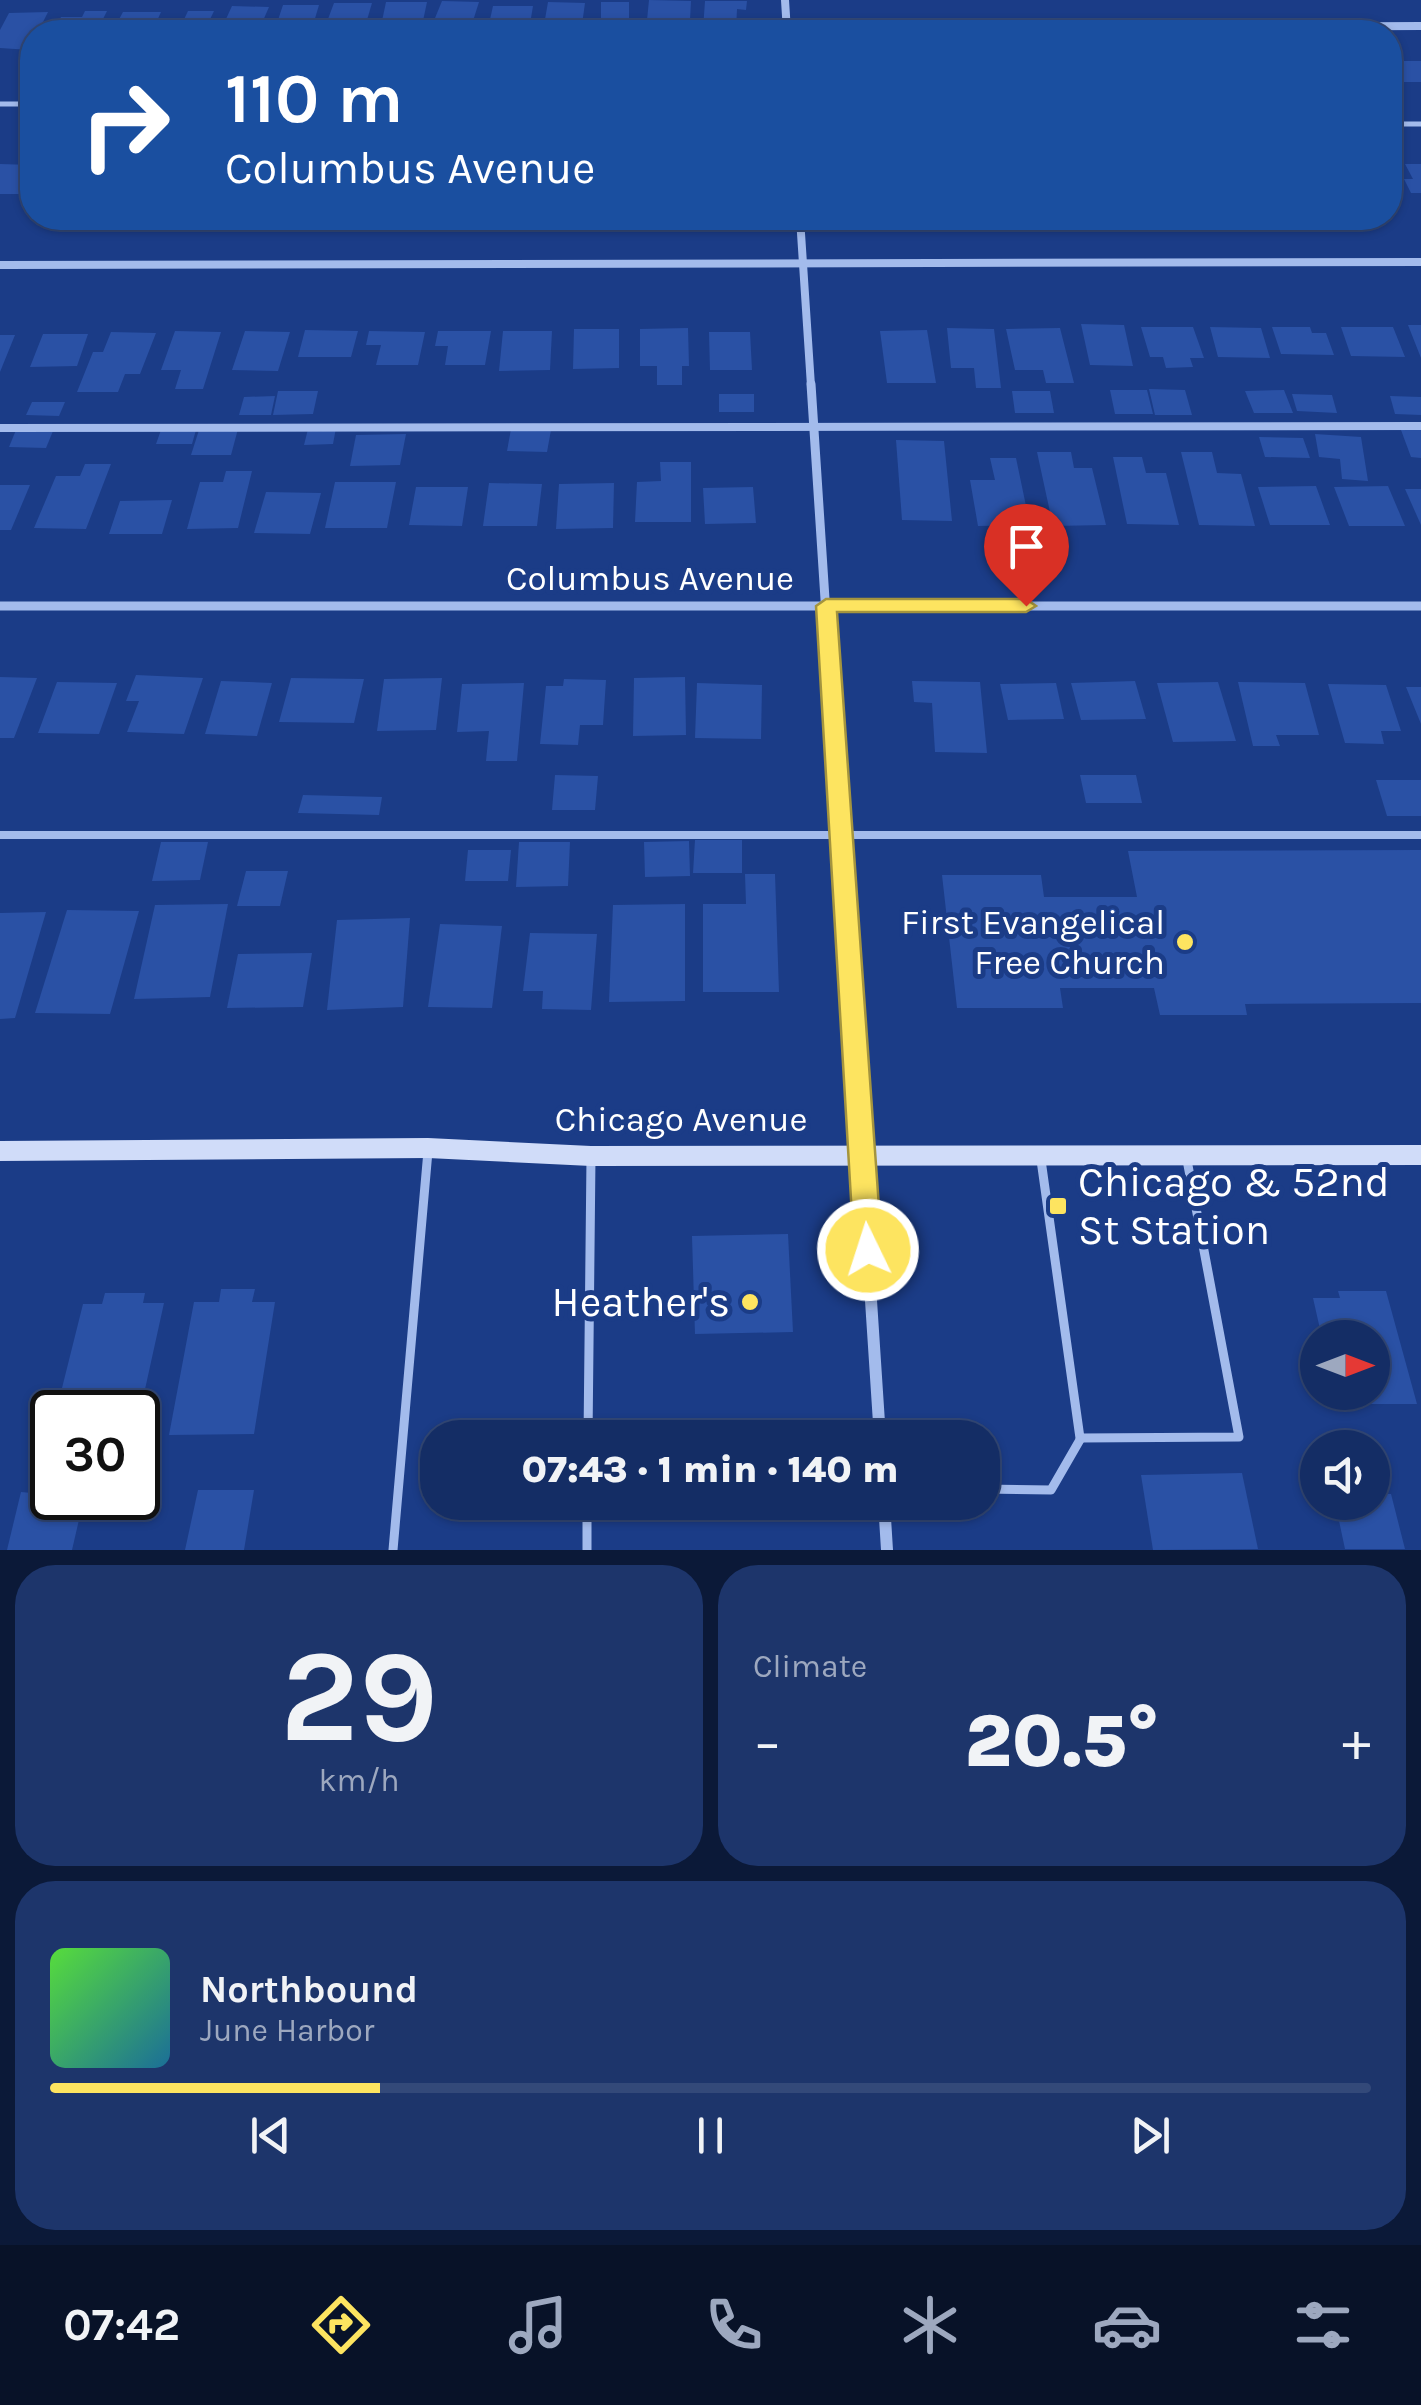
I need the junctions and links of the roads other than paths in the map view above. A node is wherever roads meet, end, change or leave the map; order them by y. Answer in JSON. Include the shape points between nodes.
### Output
{"nodes":[{"id":1,"x":801,"y":230,"type":"edge"},
{"id":2,"x":1421,"y":262,"type":"edge"},
{"id":3,"x":0,"y":265,"type":"edge"},
{"id":4,"x":803,"y":265,"type":"junction"},
{"id":5,"x":1421,"y":426,"type":"edge"},
{"id":6,"x":813,"y":427,"type":"junction"},
{"id":7,"x":0,"y":428,"type":"edge"},
{"id":8,"x":0,"y":606,"type":"edge"},
{"id":9,"x":826,"y":606,"type":"junction"},
{"id":10,"x":1421,"y":606,"type":"edge"},
{"id":11,"x":1421,"y":835,"type":"edge"},
{"id":12,"x":0,"y":836,"type":"edge"},
{"id":13,"x":840,"y":838,"type":"junction"},
{"id":14,"x":428,"y":1148,"type":"junction"},
{"id":15,"x":0,"y":1150,"type":"edge"},
{"id":16,"x":862,"y":1155,"type":"junction"},
{"id":17,"x":1040,"y":1155,"type":"junction"},
{"id":18,"x":1186,"y":1155,"type":"junction"},
{"id":19,"x":1421,"y":1155,"type":"edge"},
{"id":20,"x":591,"y":1156,"type":"junction"},
{"id":21,"x":588,"y":1420,"type":"edge"},
{"id":22,"x":879,"y":1420,"type":"edge"},
{"id":23,"x":1081,"y":1438,"type":"junction"},
{"id":24,"x":1000,"y":1489,"type":"edge"},
{"id":25,"x":587,"y":1520,"type":"edge"},
{"id":26,"x":885,"y":1520,"type":"edge"},
{"id":27,"x":393,"y":1550,"type":"edge"},
{"id":28,"x":587,"y":1550,"type":"edge"},
{"id":29,"x":887,"y":1550,"type":"edge"}],
"edges":[{"from":1,"to":4,"type":"street"},
{"from":2,"to":4,"type":"street"},
{"from":3,"to":4,"type":"street"},
{"from":4,"to":6,"type":"street"},
{"from":5,"to":6,"type":"lane"},
{"from":6,"to":7,"type":"lane"},
{"from":6,"to":9,"type":"street"},
{"from":8,"to":9,"type":"street","name":"Columbus Avenue"},
{"from":9,"to":10,"type":"street","name":"Columbus Avenue"},
{"from":9,"to":13,"type":"street"},
{"from":11,"to":13,"type":"lane"},
{"from":12,"to":13,"type":"lane"},
{"from":13,"to":16,"type":"street"},
{"from":14,"to":15,"type":"street","name":"Chicago Avenue"},
{"from":14,"to":20,"type":"street","name":"Chicago Avenue"},
{"from":14,"to":27,"type":"lane"},
{"from":16,"to":17,"type":"street","name":"Chicago Avenue"},
{"from":16,"to":20,"type":"street","name":"Chicago Avenue"},
{"from":16,"to":22,"type":"street"},
{"from":17,"to":18,"type":"street","name":"Chicago Avenue"},
{"from":17,"to":23,"type":"lane"},
{"from":18,"to":19,"type":"street","name":"Chicago Avenue"},
{"from":18,"to":23,"type":"lane","via":[[1239,1436]]},
{"from":20,"to":21,"type":"lane"},
{"from":23,"to":24,"type":"lane","via":[[1051,1490]]},
{"from":25,"to":28,"type":"lane"},
{"from":26,"to":29,"type":"street"}]}
